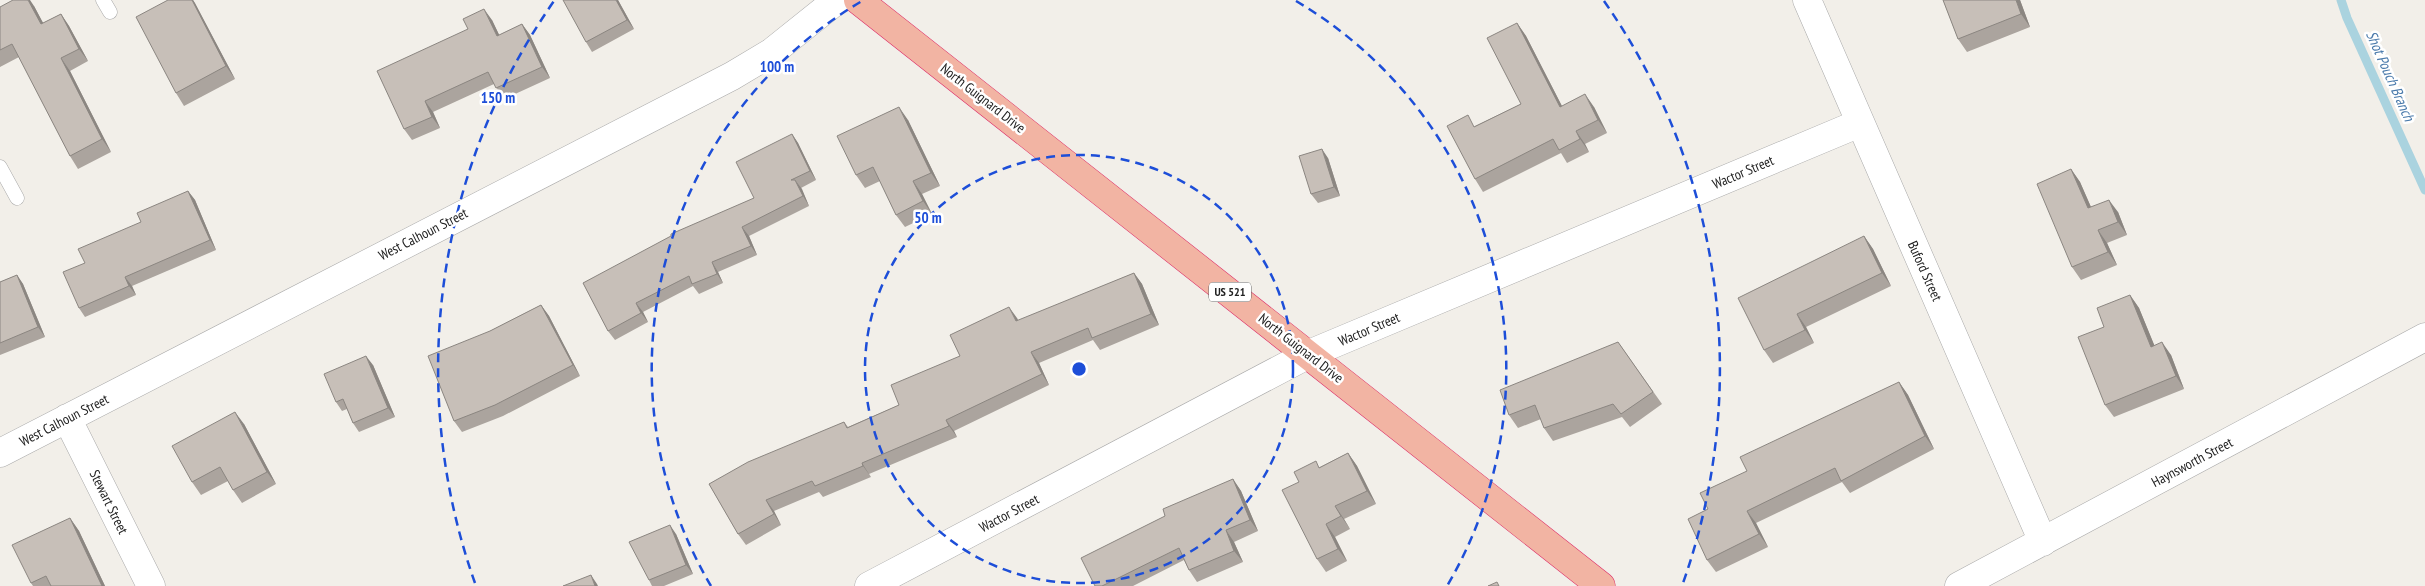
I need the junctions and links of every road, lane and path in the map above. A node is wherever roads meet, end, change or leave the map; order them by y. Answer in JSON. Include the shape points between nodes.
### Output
{"nodes":[{"id":1,"x":837,"y":0,"type":"edge"},
{"id":2,"x":858,"y":0,"type":"edge"},
{"id":3,"x":1807,"y":0,"type":"edge"},
{"id":4,"x":1860,"y":123,"type":"junction"},
{"id":5,"x":0,"y":167,"type":"edge"},
{"id":6,"x":17,"y":198,"type":"dead end"},
{"id":7,"x":2425,"y":337,"type":"edge"},
{"id":8,"x":1309,"y":354,"type":"junction"},
{"id":9,"x":67,"y":418,"type":"junction"},
{"id":10,"x":0,"y":453,"type":"edge"},
{"id":11,"x":2043,"y":542,"type":"junction"},
{"id":12,"x":151,"y":586,"type":"edge"},
{"id":13,"x":869,"y":586,"type":"edge"},
{"id":14,"x":1601,"y":586,"type":"edge"},
{"id":15,"x":1959,"y":586,"type":"edge"}],
"edges":[{"from":1,"to":9,"type":"street","name":"West Calhoun Street","via":[[772,52],[732,76]]},
{"from":2,"to":8,"type":"highway","name":"North Guignard Drive","number":"US 521"},
{"from":3,"to":4,"type":"street","name":"Buford Street"},
{"from":4,"to":8,"type":"street","name":"Wactor Street"},
{"from":4,"to":11,"type":"street","name":"Buford Street"},
{"from":5,"to":6,"type":"lane"},
{"from":7,"to":11,"type":"street","name":"Haynsworth Street"},
{"from":8,"to":13,"type":"street","name":"Wactor Street"},
{"from":8,"to":14,"type":"highway","name":"North Guignard Drive","number":"US 521"},
{"from":9,"to":10,"type":"street","name":"West Calhoun Street"},
{"from":9,"to":12,"type":"street","name":"Stewart Street"},
{"from":11,"to":15,"type":"street","name":"Haynsworth Street"}]}
